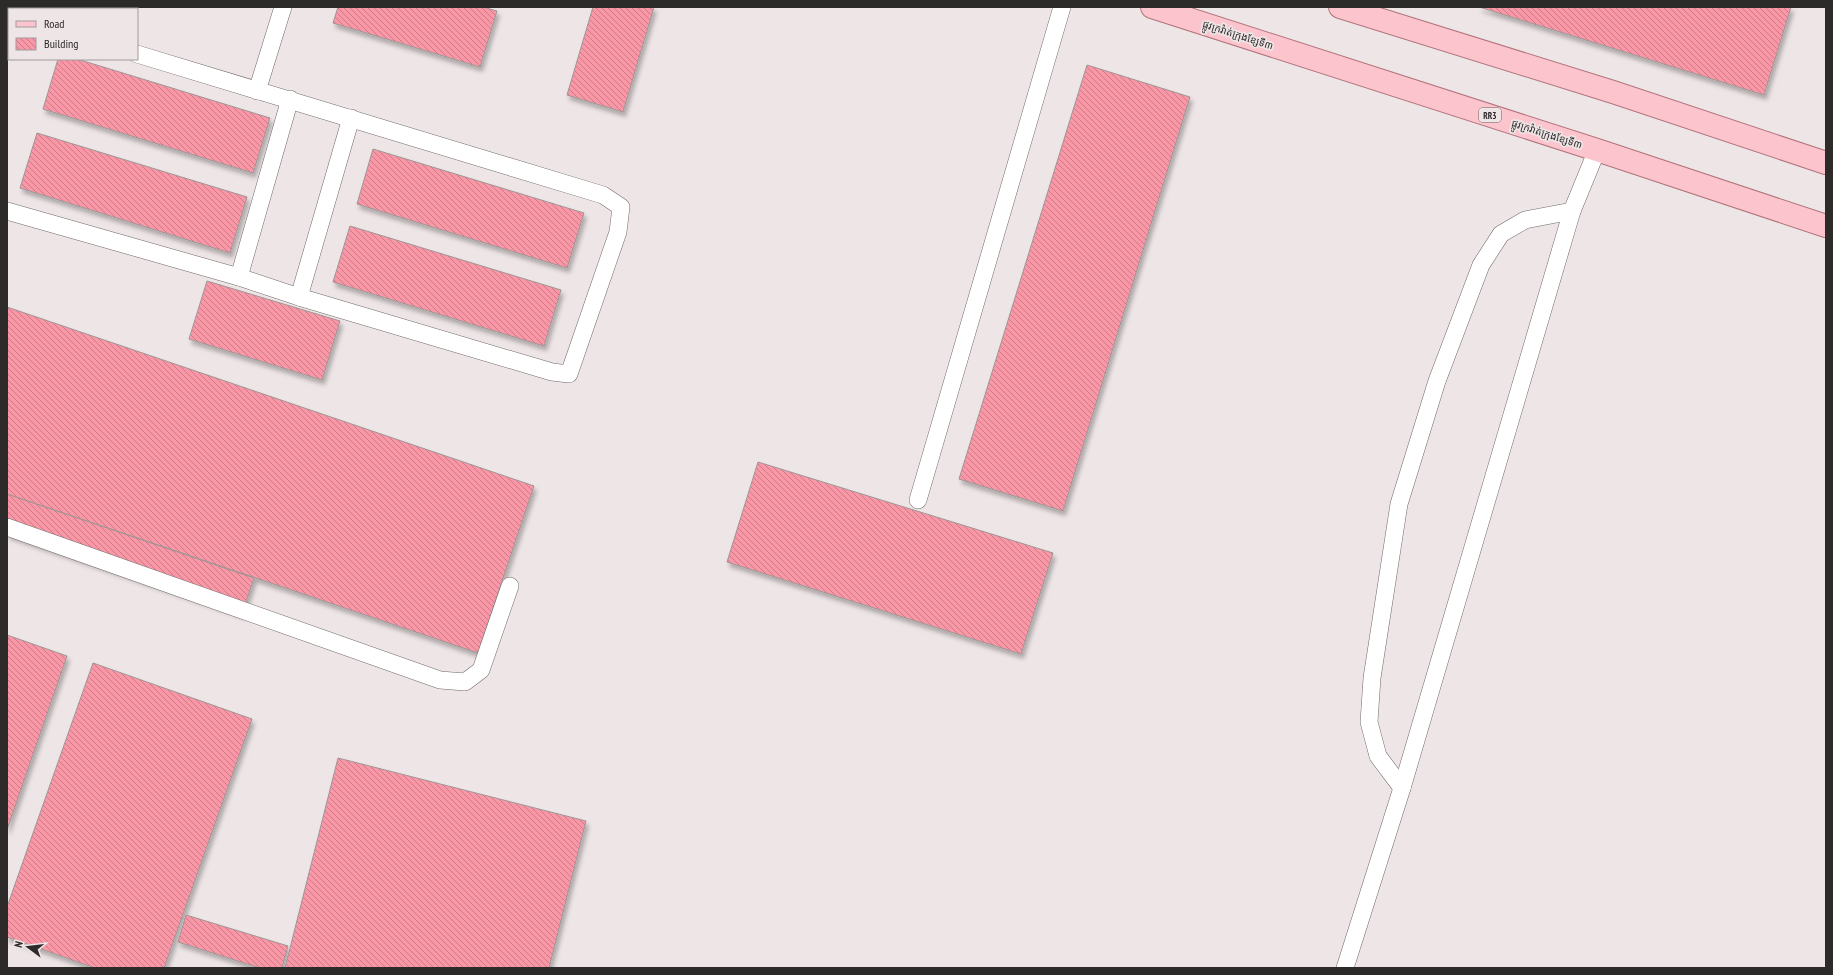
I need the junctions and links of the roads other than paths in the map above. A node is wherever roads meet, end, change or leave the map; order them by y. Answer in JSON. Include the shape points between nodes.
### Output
{"nodes":[{"id":1,"x":283,"y":7,"type":"edge"},
{"id":2,"x":1062,"y":7,"type":"edge"},
{"id":3,"x":1152,"y":7,"type":"edge"},
{"id":4,"x":1340,"y":7,"type":"edge"},
{"id":5,"x":138,"y":54,"type":"edge"},
{"id":6,"x":257,"y":91,"type":"junction"},
{"id":7,"x":290,"y":99,"type":"junction"},
{"id":8,"x":351,"y":118,"type":"junction"},
{"id":9,"x":1597,"y":150,"type":"junction"},
{"id":10,"x":1826,"y":163,"type":"edge"},
{"id":11,"x":7,"y":211,"type":"edge"},
{"id":12,"x":1572,"y":211,"type":"junction"},
{"id":13,"x":1826,"y":226,"type":"edge"},
{"id":14,"x":239,"y":277,"type":"junction"},
{"id":15,"x":299,"y":297,"type":"junction"},
{"id":16,"x":918,"y":500,"type":"dead end"},
{"id":17,"x":7,"y":527,"type":"edge"},
{"id":18,"x":510,"y":586,"type":"dead end"},
{"id":19,"x":1402,"y":788,"type":"junction"},
{"id":20,"x":1345,"y":968,"type":"edge"}],
"edges":[{"from":1,"to":6,"type":"lane"},
{"from":2,"to":16,"type":"lane"},
{"from":3,"to":9,"type":"main road","name":"ផ្លូវក្រវ៉ាត់ក្រុងខ្សែទី៣","number":"RR3"},
{"from":4,"to":10,"type":"main road","via":[[1613,92]]},
{"from":5,"to":6,"type":"lane"},
{"from":6,"to":7,"type":"lane"},
{"from":7,"to":8,"type":"lane"},
{"from":7,"to":14,"type":"lane"},
{"from":8,"to":15,"type":"lane"},
{"from":8,"to":15,"type":"lane","via":[[604,195],[621,207],[618,232],[569,374],[552,372]]},
{"from":9,"to":12,"type":"lane"},
{"from":9,"to":13,"type":"main road","name":"ផ្លូវក្រវ៉ាត់ក្រុងខ្សែទី៣","number":"RR3"},
{"from":11,"to":14,"type":"lane"},
{"from":12,"to":19,"type":"lane"},
{"from":12,"to":19,"type":"lane","via":[[1525,220],[1501,234],[1481,265],[1437,382],[1399,504],[1372,678],[1369,722],[1378,756]]},
{"from":14,"to":15,"type":"lane"},
{"from":17,"to":18,"type":"lane","via":[[440,680],[465,682],[481,670]]},
{"from":19,"to":20,"type":"lane"}]}
